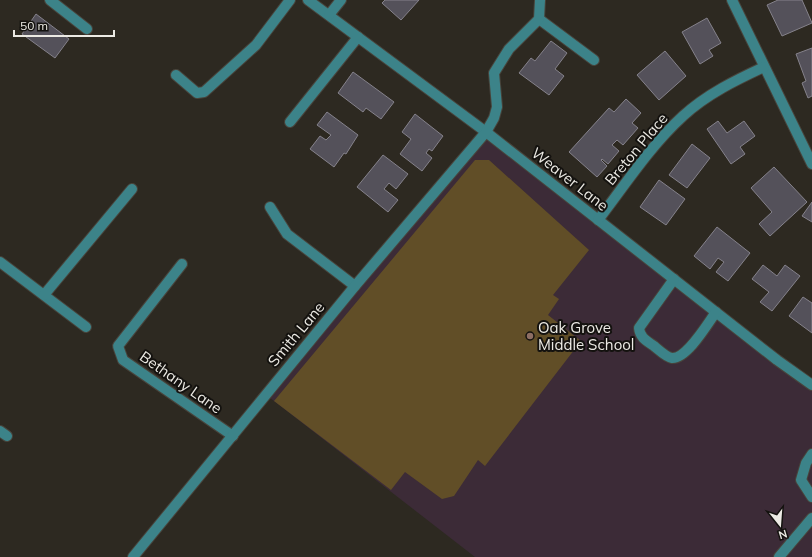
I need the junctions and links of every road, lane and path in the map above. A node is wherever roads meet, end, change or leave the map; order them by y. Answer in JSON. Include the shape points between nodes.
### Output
{"nodes":[{"id":1,"x":50,"y":0,"type":"edge"},
{"id":2,"x":290,"y":0,"type":"edge"},
{"id":3,"x":308,"y":0,"type":"edge"},
{"id":4,"x":341,"y":0,"type":"edge"},
{"id":5,"x":540,"y":0,"type":"edge"},
{"id":6,"x":732,"y":0,"type":"edge"},
{"id":7,"x":329,"y":15,"type":"junction"},
{"id":8,"x":539,"y":19,"type":"junction"},
{"id":9,"x":86,"y":29,"type":"dead end"},
{"id":10,"x":358,"y":37,"type":"junction"},
{"id":11,"x":594,"y":60,"type":"dead end"},
{"id":12,"x":764,"y":67,"type":"junction"},
{"id":13,"x":176,"y":75,"type":"dead end"},
{"id":14,"x":290,"y":122,"type":"dead end"},
{"id":15,"x":486,"y":132,"type":"junction"},
{"id":16,"x":812,"y":164,"type":"edge"},
{"id":17,"x":132,"y":189,"type":"dead end"},
{"id":18,"x":270,"y":207,"type":"dead end"},
{"id":19,"x":598,"y":220,"type":"junction"},
{"id":20,"x":0,"y":262,"type":"edge"},
{"id":21,"x":182,"y":264,"type":"dead end"},
{"id":22,"x":674,"y":279,"type":"junction"},
{"id":23,"x":355,"y":286,"type":"junction"},
{"id":24,"x":44,"y":295,"type":"junction"},
{"id":25,"x":716,"y":312,"type":"junction"},
{"id":26,"x":86,"y":327,"type":"dead end"},
{"id":27,"x":812,"y":384,"type":"edge"},
{"id":28,"x":233,"y":436,"type":"junction"},
{"id":29,"x":812,"y":454,"type":"edge"},
{"id":30,"x":812,"y":497,"type":"edge"},
{"id":31,"x":812,"y":518,"type":"edge"},
{"id":32,"x":133,"y":557,"type":"edge"},
{"id":33,"x":779,"y":557,"type":"edge"}],
"edges":[{"from":1,"to":9,"type":"street"},
{"from":2,"to":13,"type":"street","via":[[256,45],[204,92],[197,93]]},
{"from":3,"to":7,"type":"street","name":"Weaver Lane"},
{"from":4,"to":7,"type":"street"},
{"from":5,"to":8,"type":"street"},
{"from":6,"to":12,"type":"street"},
{"from":7,"to":10,"type":"street","name":"Weaver Lane"},
{"from":8,"to":11,"type":"street"},
{"from":8,"to":15,"type":"street","name":"Smith Lane","via":[[509,49],[494,73],[497,106]]},
{"from":10,"to":14,"type":"street"},
{"from":10,"to":15,"type":"street","name":"Weaver Lane"},
{"from":12,"to":16,"type":"street"},
{"from":12,"to":19,"type":"street","name":"Breton Place","via":[[712,94],[684,115],[656,144]]},
{"from":15,"to":19,"type":"street","name":"Weaver Lane"},
{"from":15,"to":23,"type":"street","name":"Smith Lane"},
{"from":17,"to":24,"type":"street"},
{"from":18,"to":23,"type":"street","via":[[287,234]]},
{"from":19,"to":22,"type":"street","name":"Weaver Lane"},
{"from":20,"to":24,"type":"street"},
{"from":21,"to":28,"type":"street","name":"Bethany Lane","via":[[118,346],[123,360]]},
{"from":22,"to":25,"type":"street","name":"Weaver Lane"},
{"from":22,"to":25,"type":"street","via":[[639,328],[643,338],[671,358],[676,357],[692,345]]},
{"from":23,"to":28,"type":"street","name":"Smith Lane"},
{"from":24,"to":26,"type":"street"},
{"from":25,"to":27,"type":"street","name":"Weaver Lane"},
{"from":28,"to":32,"type":"street","name":"Smith Lane"},
{"from":29,"to":30,"type":"street","via":[[806,463],[801,480]]},
{"from":31,"to":33,"type":"street"}]}
